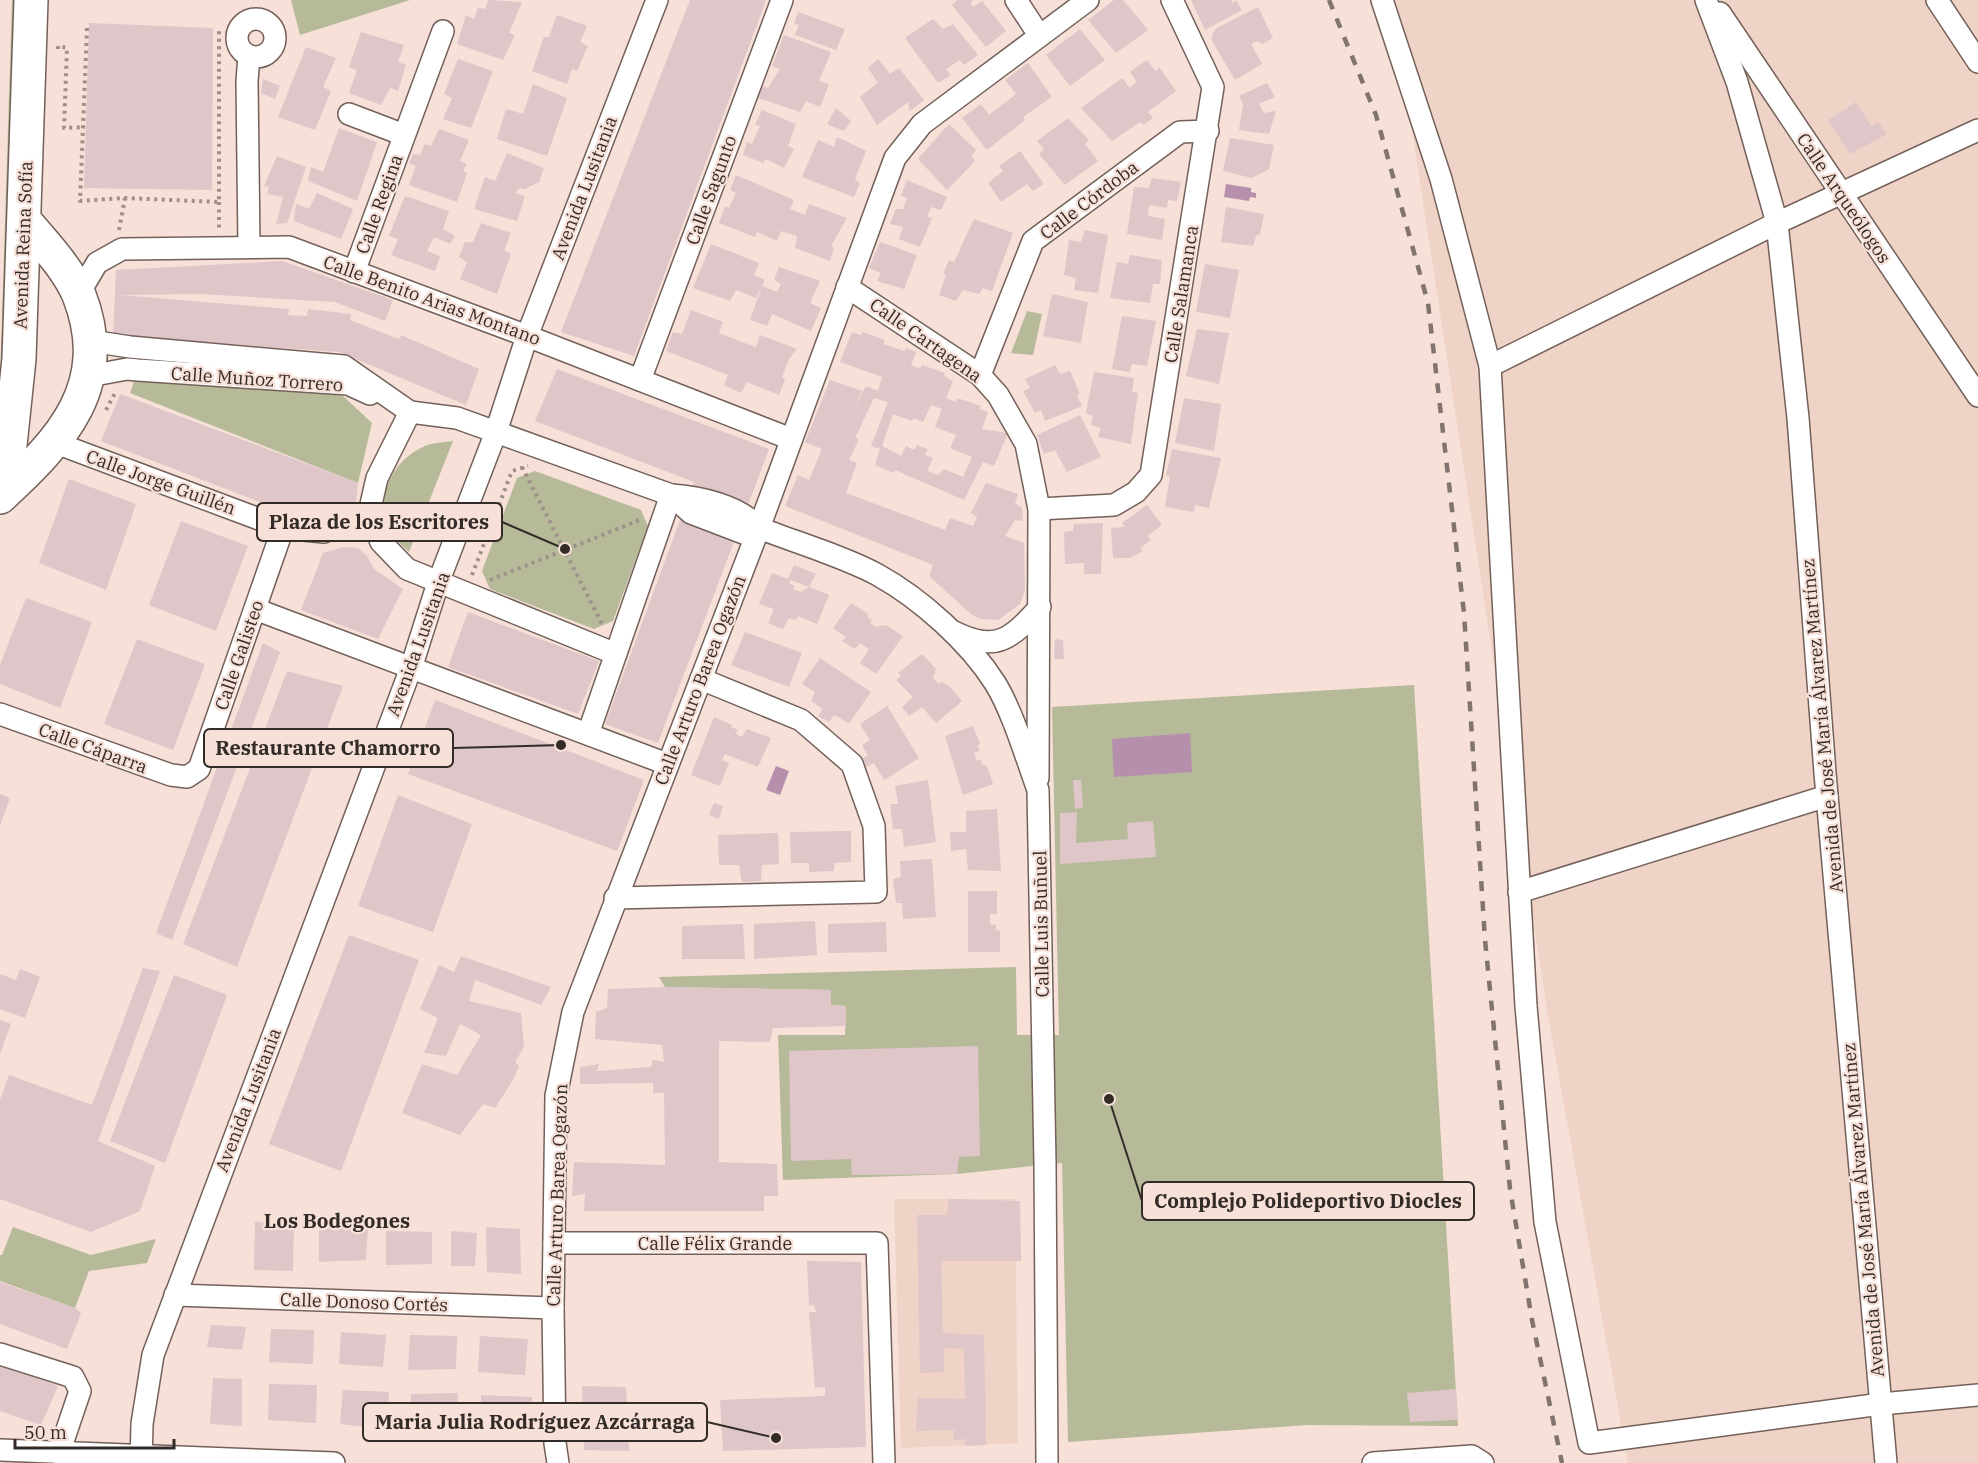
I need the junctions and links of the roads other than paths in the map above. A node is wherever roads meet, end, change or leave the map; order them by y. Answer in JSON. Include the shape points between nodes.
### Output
{"nodes":[{"id":1,"x":31,"y":0,"type":"edge"},
{"id":2,"x":655,"y":0,"type":"edge"},
{"id":3,"x":782,"y":0,"type":"edge"},
{"id":4,"x":1016,"y":0,"type":"edge"},
{"id":5,"x":1088,"y":0,"type":"edge"},
{"id":6,"x":1172,"y":0,"type":"edge"},
{"id":7,"x":1382,"y":0,"type":"edge"},
{"id":8,"x":1706,"y":0,"type":"edge"},
{"id":9,"x":1712,"y":0,"type":"edge"},
{"id":10,"x":1937,"y":0,"type":"edge"},
{"id":11,"x":442,"y":32,"type":"dead end"},
{"id":12,"x":1039,"y":34,"type":"junction"},
{"id":13,"x":249,"y":56,"type":"dead end"},
{"id":14,"x":1978,"y":62,"type":"edge"},
{"id":15,"x":349,"y":114,"type":"dead end"},
{"id":16,"x":1978,"y":130,"type":"edge"},
{"id":17,"x":1208,"y":131,"type":"junction"},
{"id":18,"x":404,"y":135,"type":"junction"},
{"id":19,"x":1842,"y":193,"type":"junction"},
{"id":20,"x":25,"y":221,"type":"junction"},
{"id":21,"x":1777,"y":223,"type":"junction"},
{"id":22,"x":249,"y":247,"type":"junction"},
{"id":23,"x":354,"y":272,"type":"junction"},
{"id":24,"x":847,"y":287,"type":"junction"},
{"id":25,"x":78,"y":295,"type":"junction"},
{"id":26,"x":527,"y":336,"type":"junction"},
{"id":27,"x":91,"y":341,"type":"junction"},
{"id":28,"x":1490,"y":366,"type":"junction"},
{"id":29,"x":980,"y":375,"type":"junction"},
{"id":30,"x":89,"y":376,"type":"junction"},
{"id":31,"x":640,"y":380,"type":"junction"},
{"id":32,"x":1978,"y":396,"type":"edge"},
{"id":33,"x":410,"y":412,"type":"junction"},
{"id":34,"x":496,"y":432,"type":"junction"},
{"id":35,"x":791,"y":439,"type":"junction"},
{"id":36,"x":56,"y":443,"type":"junction"},
{"id":37,"x":0,"y":488,"type":"edge"},
{"id":38,"x":671,"y":495,"type":"junction"},
{"id":39,"x":0,"y":496,"type":"edge"},
{"id":40,"x":1039,"y":509,"type":"junction"},
{"id":41,"x":369,"y":513,"type":"junction"},
{"id":42,"x":283,"y":528,"type":"junction"},
{"id":43,"x":759,"y":528,"type":"junction"},
{"id":44,"x":438,"y":583,"type":"junction"},
{"id":45,"x":1040,"y":607,"type":"junction"},
{"id":46,"x":255,"y":609,"type":"junction"},
{"id":47,"x":951,"y":631,"type":"junction"},
{"id":48,"x":616,"y":654,"type":"junction"},
{"id":49,"x":411,"y":668,"type":"junction"},
{"id":50,"x":701,"y":679,"type":"junction"},
{"id":51,"x":0,"y":714,"type":"edge"},
{"id":52,"x":588,"y":734,"type":"junction"},
{"id":53,"x":667,"y":764,"type":"junction"},
{"id":54,"x":187,"y":777,"type":"joint"},
{"id":55,"x":1038,"y":790,"type":"junction"},
{"id":56,"x":1827,"y":796,"type":"junction"},
{"id":57,"x":1519,"y":892,"type":"junction"},
{"id":58,"x":615,"y":898,"type":"junction"},
{"id":59,"x":554,"y":1243,"type":"junction"},
{"id":60,"x":175,"y":1295,"type":"junction"},
{"id":61,"x":553,"y":1308,"type":"junction"},
{"id":62,"x":0,"y":1354,"type":"edge"},
{"id":63,"x":1978,"y":1395,"type":"edge"},
{"id":64,"x":1881,"y":1404,"type":"junction"},
{"id":65,"x":0,"y":1450,"type":"edge"},
{"id":66,"x":59,"y":1453,"type":"junction"},
{"id":67,"x":1477,"y":1459,"type":"edge"},
{"id":68,"x":141,"y":1460,"type":"edge"},
{"id":69,"x":334,"y":1463,"type":"edge"},
{"id":70,"x":558,"y":1463,"type":"edge"},
{"id":71,"x":884,"y":1463,"type":"edge"},
{"id":72,"x":1047,"y":1463,"type":"edge"},
{"id":73,"x":1373,"y":1463,"type":"edge"},
{"id":74,"x":1886,"y":1463,"type":"edge"}],
"edges":[{"from":1,"to":20,"type":"highway","name":"Avenida Reina Sofía"},
{"from":2,"to":26,"type":"street","name":"Avenida Lusitania"},
{"from":3,"to":31,"type":"street","name":"Calle Sagunto"},
{"from":4,"to":12,"type":"street"},
{"from":5,"to":12,"type":"street","name":"Calle Arturo Barea Ogazón"},
{"from":6,"to":17,"type":"street","name":"Calle Salamanca","via":[[1214,87]]},
{"from":7,"to":28,"type":"street","via":[[1441,178]]},
{"from":8,"to":21,"type":"street","name":"Avenida de José María Álvarez Martínez","via":[[1737,82]]},
{"from":9,"to":19,"type":"street","name":"Calle Arqueólogos"},
{"from":10,"to":14,"type":"street"},
{"from":11,"to":18,"type":"street","name":"Calle Regina"},
{"from":12,"to":24,"type":"street","name":"Calle Arturo Barea Ogazón","via":[[922,124],[895,158]]},
{"from":13,"to":22,"type":"street"},
{"from":15,"to":18,"type":"street","name":"Calle Regina"},
{"from":16,"to":19,"type":"street"},
{"from":17,"to":29,"type":"street","name":"Calle Córdoba","via":[[1180,132],[1033,241]]},
{"from":17,"to":40,"type":"street","name":"Calle Salamanca","via":[[1151,475],[1136,492],[1114,505]]},
{"from":18,"to":23,"type":"street","name":"Calle Regina"},
{"from":19,"to":21,"type":"street"},
{"from":19,"to":32,"type":"street","name":"Calle Arqueólogos"},
{"from":20,"to":25,"type":"highway","via":[[59,262]]},
{"from":20,"to":37,"type":"highway","name":"Avenida Reina Sofía","via":[[19,359],[10,445]]},
{"from":21,"to":28,"type":"street"},
{"from":21,"to":56,"type":"street","name":"Avenida de José María Álvarez Martínez","via":[[1798,418]]},
{"from":22,"to":23,"type":"street","name":"Calle Benito Arias Montano","via":[[289,247]]},
{"from":22,"to":25,"type":"street","name":"Calle Benito Arias Montano","via":[[122,249],[97,263]]},
{"from":23,"to":26,"type":"street","name":"Calle Benito Arias Montano"},
{"from":24,"to":29,"type":"street","name":"Calle Cartagena"},
{"from":24,"to":35,"type":"street","name":"Calle Arturo Barea Ogazón"},
{"from":25,"to":27,"type":"highway"},
{"from":26,"to":31,"type":"street","name":"Calle Benito Arias Montano"},
{"from":26,"to":34,"type":"street","name":"Avenida Lusitania"},
{"from":27,"to":30,"type":"highway"},
{"from":27,"to":33,"type":"street","name":"Calle Muñoz Torrero","via":[[344,366]]},
{"from":28,"to":57,"type":"street"},
{"from":29,"to":40,"type":"street","name":"Calle Cartagena","via":[[998,395],[1026,444]]},
{"from":30,"to":33,"type":"street","name":"Calle Muñoz Torrero","via":[[127,369],[348,384]]},
{"from":30,"to":36,"type":"highway"},
{"from":31,"to":35,"type":"street","name":"Calle Benito Arias Montano"},
{"from":33,"to":34,"type":"street","via":[[457,418]]},
{"from":33,"to":41,"type":"street","via":[[377,478]]},
{"from":34,"to":38,"type":"street"},
{"from":34,"to":44,"type":"street","name":"Avenida Lusitania"},
{"from":35,"to":43,"type":"street","name":"Calle Arturo Barea Ogazón"},
{"from":36,"to":39,"type":"highway"},
{"from":36,"to":42,"type":"street","name":"Calle Jorge Guillén"},
{"from":38,"to":43,"type":"street","via":[[691,513],[746,534]]},
{"from":38,"to":48,"type":"street"},
{"from":40,"to":45,"type":"street","name":"Calle Cartagena"},
{"from":41,"to":42,"type":"street","name":"Calle Jorge Guillén","via":[[324,532]]},
{"from":41,"to":44,"type":"street","via":[[381,542],[400,562]]},
{"from":42,"to":46,"type":"street","name":"Calle Galisteo"},
{"from":43,"to":47,"type":"street","name":"Calle Luis Buñuel","via":[[877,575]]},
{"from":43,"to":50,"type":"street","name":"Calle Arturo Barea Ogazón"},
{"from":44,"to":48,"type":"street","via":[[470,590]]},
{"from":44,"to":49,"type":"street","name":"Avenida Lusitania"},
{"from":45,"to":47,"type":"street","via":[[1017,633],[994,642],[973,641]]},
{"from":45,"to":55,"type":"street","name":"Calle Cartagena"},
{"from":46,"to":49,"type":"street"},
{"from":46,"to":54,"type":"street","name":"Calle Galisteo","via":[[199,769]]},
{"from":47,"to":55,"type":"street","name":"Calle Luis Buñuel","via":[[996,684]]},
{"from":48,"to":52,"type":"street"},
{"from":49,"to":52,"type":"street"},
{"from":49,"to":60,"type":"street","name":"Avenida Lusitania"},
{"from":50,"to":53,"type":"street","name":"Calle Arturo Barea Ogazón"},
{"from":50,"to":58,"type":"street","via":[[801,720],[852,764],[874,826],[876,892]]},
{"from":51,"to":54,"type":"street","name":"Calle Cáparra","via":[[171,776]]},
{"from":52,"to":53,"type":"street"},
{"from":53,"to":58,"type":"street","name":"Calle Arturo Barea Ogazón"},
{"from":55,"to":72,"type":"street","name":"Calle Luis Buñuel"},
{"from":56,"to":57,"type":"street"},
{"from":56,"to":64,"type":"street","name":"Avenida de José María Álvarez Martínez"},
{"from":57,"to":64,"type":"street","via":[[1545,1222],[1589,1443]]},
{"from":58,"to":59,"type":"street","name":"Calle Arturo Barea Ogazón","via":[[573,1012],[556,1096]]},
{"from":59,"to":61,"type":"street","name":"Calle Arturo Barea Ogazón"},
{"from":59,"to":71,"type":"street","name":"Calle Félix Grande","via":[[876,1243]]},
{"from":60,"to":61,"type":"street","name":"Calle Donoso Cortés"},
{"from":60,"to":68,"type":"street","name":"Avenida Lusitania","via":[[153,1355],[142,1424]]},
{"from":61,"to":70,"type":"street","name":"Calle Arturo Barea Ogazón"},
{"from":62,"to":66,"type":"street","via":[[73,1377],[80,1390]]},
{"from":63,"to":64,"type":"street"},
{"from":64,"to":74,"type":"street","name":"Avenida de José María Álvarez Martínez"},
{"from":65,"to":66,"type":"street"},
{"from":66,"to":68,"type":"street"},
{"from":67,"to":73,"type":"street"},
{"from":68,"to":69,"type":"street"}]}
